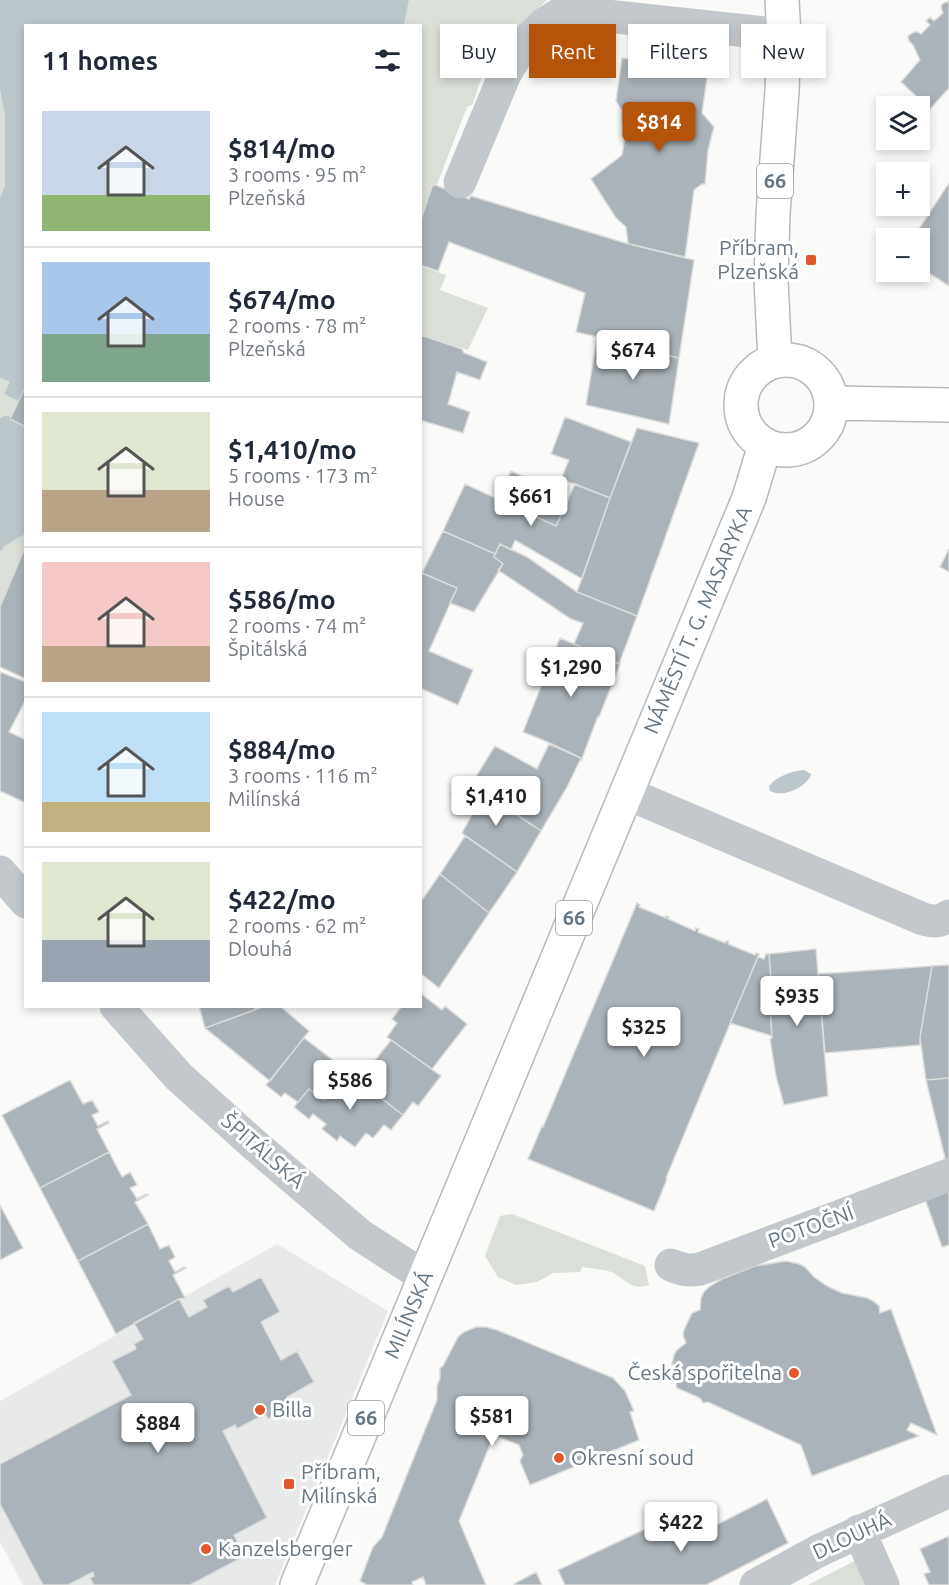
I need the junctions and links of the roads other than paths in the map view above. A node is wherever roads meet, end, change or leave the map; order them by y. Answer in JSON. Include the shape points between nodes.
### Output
{"nodes":[{"id":1,"x":782,"y":0,"type":"edge"},
{"id":2,"x":783,"y":24,"type":"edge"},
{"id":3,"x":741,"y":30,"type":"edge"},
{"id":4,"x":782,"y":78,"type":"edge"},
{"id":5,"x":460,"y":182,"type":"dead end"},
{"id":6,"x":775,"y":361,"type":"junction"},
{"id":7,"x":831,"y":403,"type":"junction"},
{"id":8,"x":949,"y":405,"type":"edge"},
{"id":9,"x":765,"y":445,"type":"junction"},
{"id":10,"x":626,"y":793,"type":"junction"},
{"id":11,"x":2,"y":877,"type":"edge"},
{"id":12,"x":24,"y":900,"type":"edge"},
{"id":13,"x":949,"y":917,"type":"edge"},
{"id":14,"x":118,"y":1008,"type":"edge"},
{"id":15,"x":521,"y":1044,"type":"joint"},
{"id":16,"x":949,"y":1175,"type":"edge"},
{"id":17,"x":671,"y":1265,"type":"dead end"},
{"id":18,"x":424,"y":1277,"type":"junction"},
{"id":19,"x":949,"y":1491,"type":"edge"},
{"id":20,"x":859,"y":1532,"type":"junction"},
{"id":21,"x":297,"y":1585,"type":"edge"},
{"id":22,"x":756,"y":1585,"type":"edge"},
{"id":23,"x":884,"y":1585,"type":"edge"}],
"edges":[{"from":1,"to":2,"type":"main road","number":"66"},
{"from":3,"to":5,"type":"street","via":[[560,14],[522,46],[504,74]]},
{"from":4,"to":6,"type":"main road","number":"66","via":[[771,280]]},
{"from":6,"to":7,"type":"main road","via":[[801,362],[813,369],[823,378]]},
{"from":6,"to":9,"type":"main road","via":[[749,378],[742,392],[744,423]]},
{"from":7,"to":8,"type":"main road"},
{"from":7,"to":9,"type":"main road","via":[[822,433],[811,443],[796,450]]},
{"from":9,"to":10,"type":"main road","name":"NÁMĚSTÍ T. G. MASARYKA","number":"66","via":[[749,498]]},
{"from":10,"to":13,"type":"street","via":[[923,919],[931,922]]},
{"from":10,"to":15,"type":"main road","name":"NÁMĚSTÍ T. G. MASARYKA","number":"66"},
{"from":11,"to":12,"type":"street"},
{"from":14,"to":18,"type":"street","name":"ŠPITÁLSKÁ","via":[[179,1077],[257,1147],[360,1235]]},
{"from":15,"to":18,"type":"main road","name":"MILÍNSKÁ","number":"66"},
{"from":16,"to":17,"type":"street","name":"POTOČNÍ","via":[[700,1269],[682,1270]]},
{"from":18,"to":21,"type":"main road","name":"MILÍNSKÁ","number":"66"},
{"from":19,"to":20,"type":"street","name":"DLOUHÁ"},
{"from":20,"to":22,"type":"street","name":"DLOUHÁ"},
{"from":20,"to":23,"type":"street"}]}
